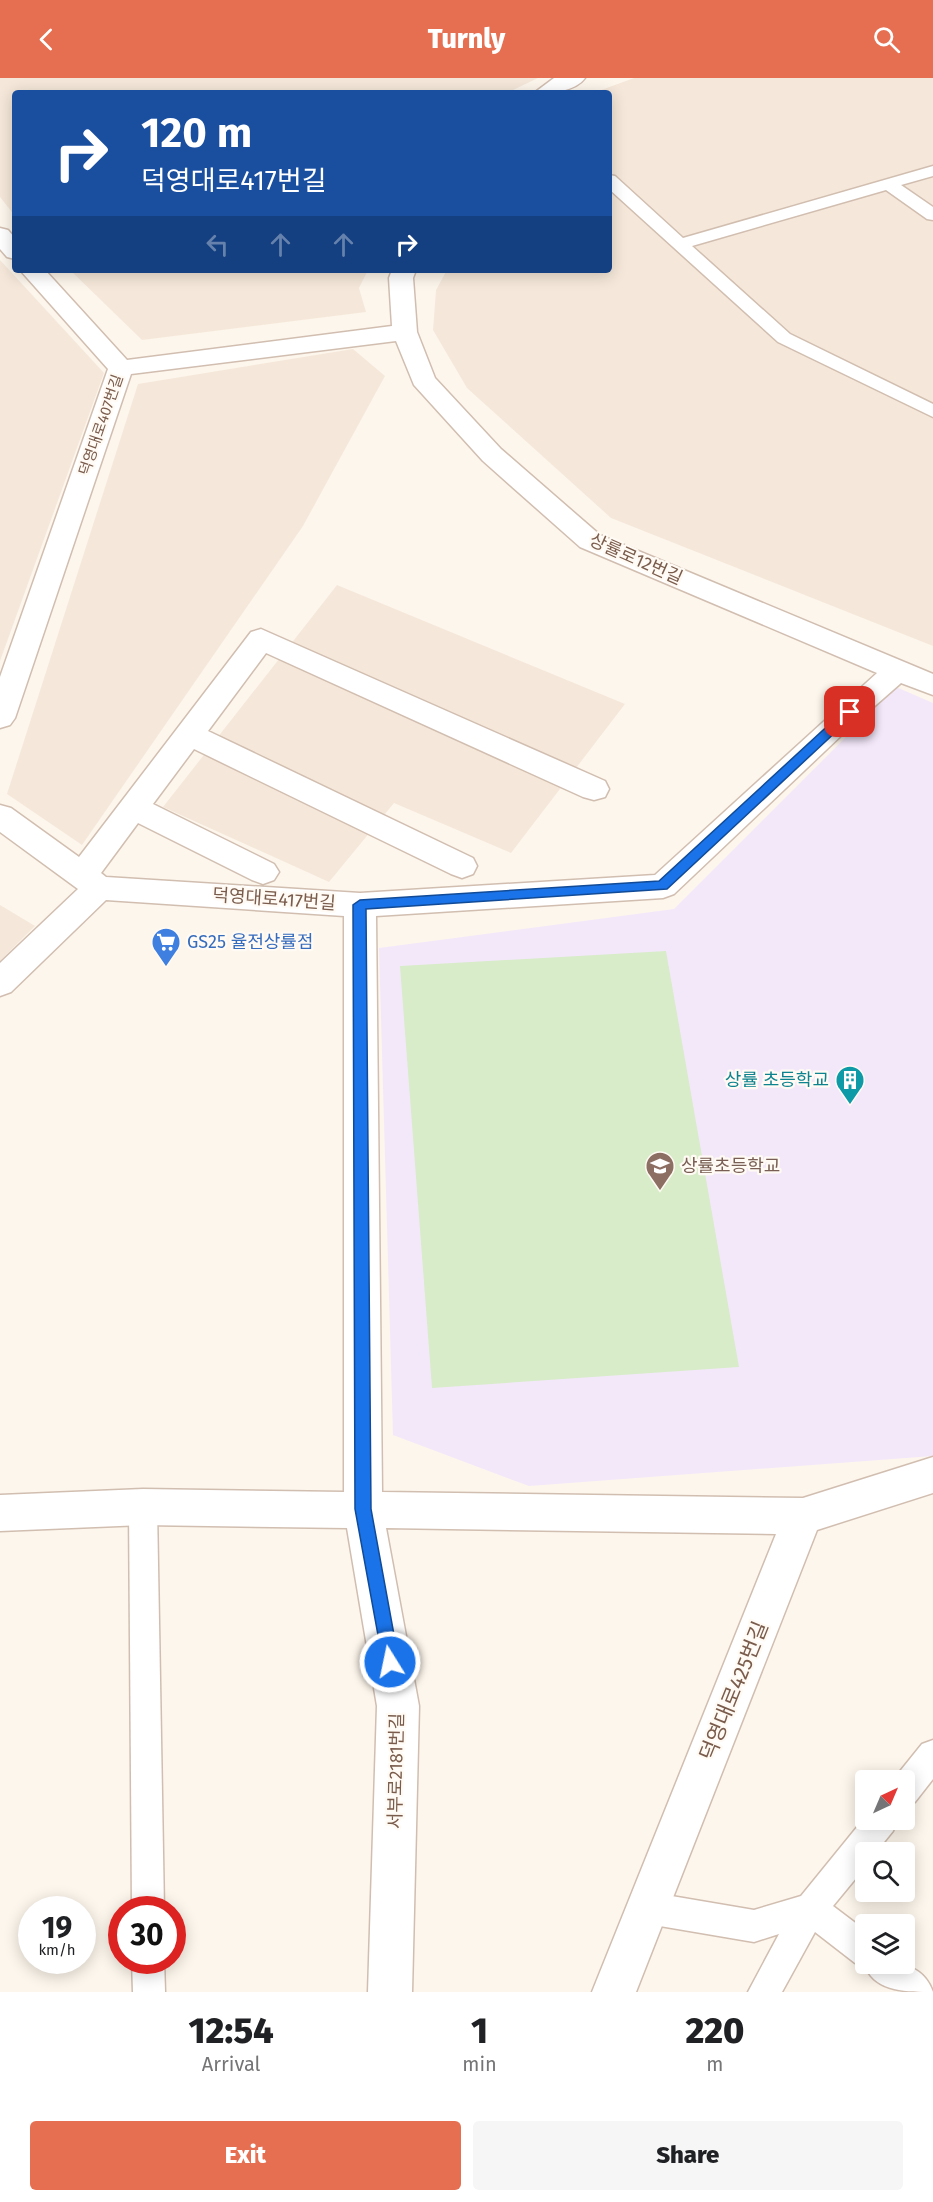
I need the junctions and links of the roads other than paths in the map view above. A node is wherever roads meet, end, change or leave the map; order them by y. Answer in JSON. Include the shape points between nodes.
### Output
{"nodes":[{"id":1,"x":574,"y":78,"type":"edge"},
{"id":2,"x":550,"y":90,"type":"edge"},
{"id":3,"x":933,"y":171,"type":"edge"},
{"id":4,"x":612,"y":183,"type":"edge"},
{"id":5,"x":888,"y":184,"type":"junction"},
{"id":6,"x":933,"y":215,"type":"edge"},
{"id":7,"x":0,"y":235,"type":"edge"},
{"id":8,"x":680,"y":244,"type":"junction"},
{"id":9,"x":12,"y":249,"type":"edge"},
{"id":10,"x":35,"y":273,"type":"edge"},
{"id":11,"x":403,"y":273,"type":"edge"},
{"id":12,"x":405,"y":332,"type":"junction"},
{"id":13,"x":121,"y":368,"type":"junction"},
{"id":14,"x":933,"y":411,"type":"edge"},
{"id":15,"x":898,"y":670,"type":"junction"},
{"id":16,"x":933,"y":685,"type":"edge"},
{"id":17,"x":0,"y":718,"type":"edge"},
{"id":18,"x":189,"y":734,"type":"junction"},
{"id":19,"x":594,"y":789,"type":"dead end"},
{"id":20,"x":134,"y":808,"type":"junction"},
{"id":21,"x":0,"y":816,"type":"edge"},
{"id":22,"x":462,"y":866,"type":"dead end"},
{"id":23,"x":263,"y":872,"type":"dead end"},
{"id":24,"x":91,"y":882,"type":"junction"},
{"id":25,"x":360,"y":905,"type":"junction"},
{"id":26,"x":0,"y":984,"type":"edge"},
{"id":27,"x":933,"y":1475,"type":"edge"},
{"id":28,"x":143,"y":1507,"type":"junction"},
{"id":29,"x":363,"y":1509,"type":"junction"},
{"id":30,"x":0,"y":1513,"type":"edge"},
{"id":31,"x":803,"y":1516,"type":"junction"},
{"id":32,"x":933,"y":1755,"type":"edge"},
{"id":33,"x":915,"y":1777,"type":"edge"},
{"id":34,"x":874,"y":1830,"type":"edge"},
{"id":35,"x":148,"y":1896,"type":"edge"},
{"id":36,"x":648,"y":1908,"type":"junction"},
{"id":37,"x":811,"y":1909,"type":"junction"},
{"id":38,"x":855,"y":1943,"type":"edge"},
{"id":39,"x":148,"y":1974,"type":"edge"},
{"id":40,"x":893,"y":1974,"type":"edge"},
{"id":41,"x":148,"y":1992,"type":"edge"},
{"id":42,"x":390,"y":1992,"type":"edge"},
{"id":43,"x":614,"y":1992,"type":"edge"},
{"id":44,"x":764,"y":1992,"type":"edge"},
{"id":45,"x":916,"y":1992,"type":"edge"}],
"edges":[{"from":1,"to":2,"type":"street"},
{"from":3,"to":5,"type":"lane"},
{"from":4,"to":8,"type":"lane"},
{"from":5,"to":6,"type":"lane"},
{"from":5,"to":8,"type":"lane"},
{"from":7,"to":9,"type":"street"},
{"from":8,"to":14,"type":"lane","via":[[784,338]]},
{"from":10,"to":13,"type":"street"},
{"from":11,"to":12,"type":"street","name":"상률로12번길"},
{"from":12,"to":13,"type":"street","name":"덕영대로407번길"},
{"from":12,"to":15,"type":"street","name":"상률로12번길","via":[[423,380],[492,455],[590,541]]},
{"from":13,"to":17,"type":"street","name":"덕영대로407번길"},
{"from":15,"to":16,"type":"street","name":"상률로12번길"},
{"from":15,"to":25,"type":"street","name":"덕영대로417번길","via":[[663,886]]},
{"from":18,"to":19,"type":"street","via":[[261,639]]},
{"from":18,"to":20,"type":"street"},
{"from":18,"to":22,"type":"street"},
{"from":20,"to":23,"type":"street"},
{"from":20,"to":24,"type":"street"},
{"from":21,"to":24,"type":"street"},
{"from":24,"to":25,"type":"street","name":"덕영대로417번길"},
{"from":24,"to":26,"type":"street"},
{"from":25,"to":29,"type":"street","name":"서부로2181번길"},
{"from":27,"to":31,"type":"street"},
{"from":28,"to":29,"type":"street"},
{"from":28,"to":30,"type":"street"},
{"from":28,"to":35,"type":"lane"},
{"from":29,"to":31,"type":"street"},
{"from":29,"to":42,"type":"street","name":"서부로2181번길","via":[[398,1706]]},
{"from":31,"to":36,"type":"street","name":"덕영대로425번길"},
{"from":32,"to":33,"type":"lane"},
{"from":34,"to":37,"type":"lane"},
{"from":36,"to":37,"type":"lane","via":[[754,1926]]},
{"from":36,"to":43,"type":"street","name":"덕영대로425번길"},
{"from":37,"to":38,"type":"lane"},
{"from":37,"to":44,"type":"lane"},
{"from":39,"to":41,"type":"lane"},
{"from":40,"to":45,"type":"lane"}]}
